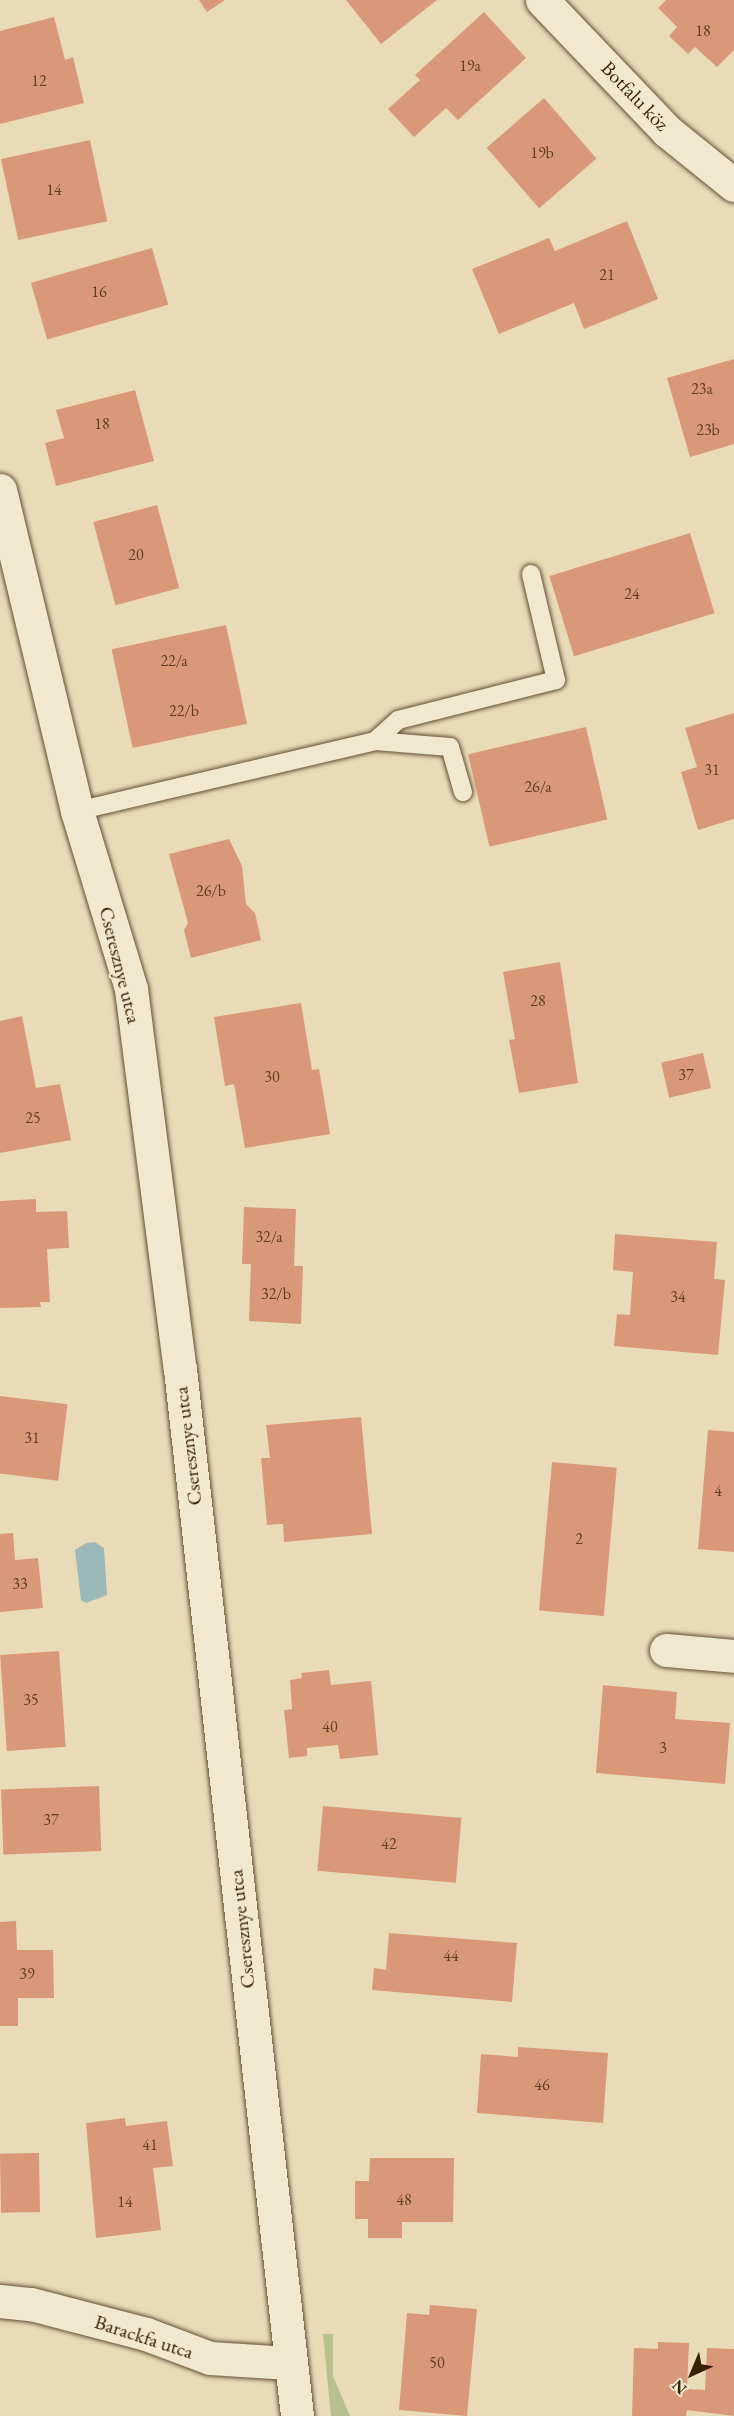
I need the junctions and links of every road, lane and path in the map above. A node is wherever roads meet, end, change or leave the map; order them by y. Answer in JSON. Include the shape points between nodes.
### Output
{"nodes":[{"id":1,"x":543,"y":0,"type":"edge"},
{"id":2,"x":734,"y":185,"type":"edge"},
{"id":3,"x":0,"y":490,"type":"edge"},
{"id":4,"x":531,"y":574,"type":"dead end"},
{"id":5,"x":375,"y":741,"type":"junction"},
{"id":6,"x":463,"y":792,"type":"dead end"},
{"id":7,"x":77,"y":811,"type":"junction"},
{"id":8,"x":666,"y":1650,"type":"dead end"},
{"id":9,"x":734,"y":1656,"type":"edge"},
{"id":10,"x":0,"y":2301,"type":"edge"},
{"id":11,"x":289,"y":2363,"type":"junction"},
{"id":12,"x":297,"y":2416,"type":"edge"}],
"edges":[{"from":1,"to":2,"type":"street","name":"Botfalu köz","via":[[667,131]]},
{"from":3,"to":7,"type":"street","name":"Cseresznye utca"},
{"from":4,"to":5,"type":"lane","via":[[556,680],[398,720]]},
{"from":5,"to":6,"type":"lane","via":[[450,747]]},
{"from":5,"to":7,"type":"lane"},
{"from":7,"to":11,"type":"street","name":"Cseresznye utca","via":[[130,989],[152,1130]]},
{"from":8,"to":9,"type":"street"},
{"from":10,"to":11,"type":"street","name":"Barackfa utca","via":[[31,2304],[146,2334],[210,2358]]},
{"from":11,"to":12,"type":"street","name":"Cseresznye utca"}]}
